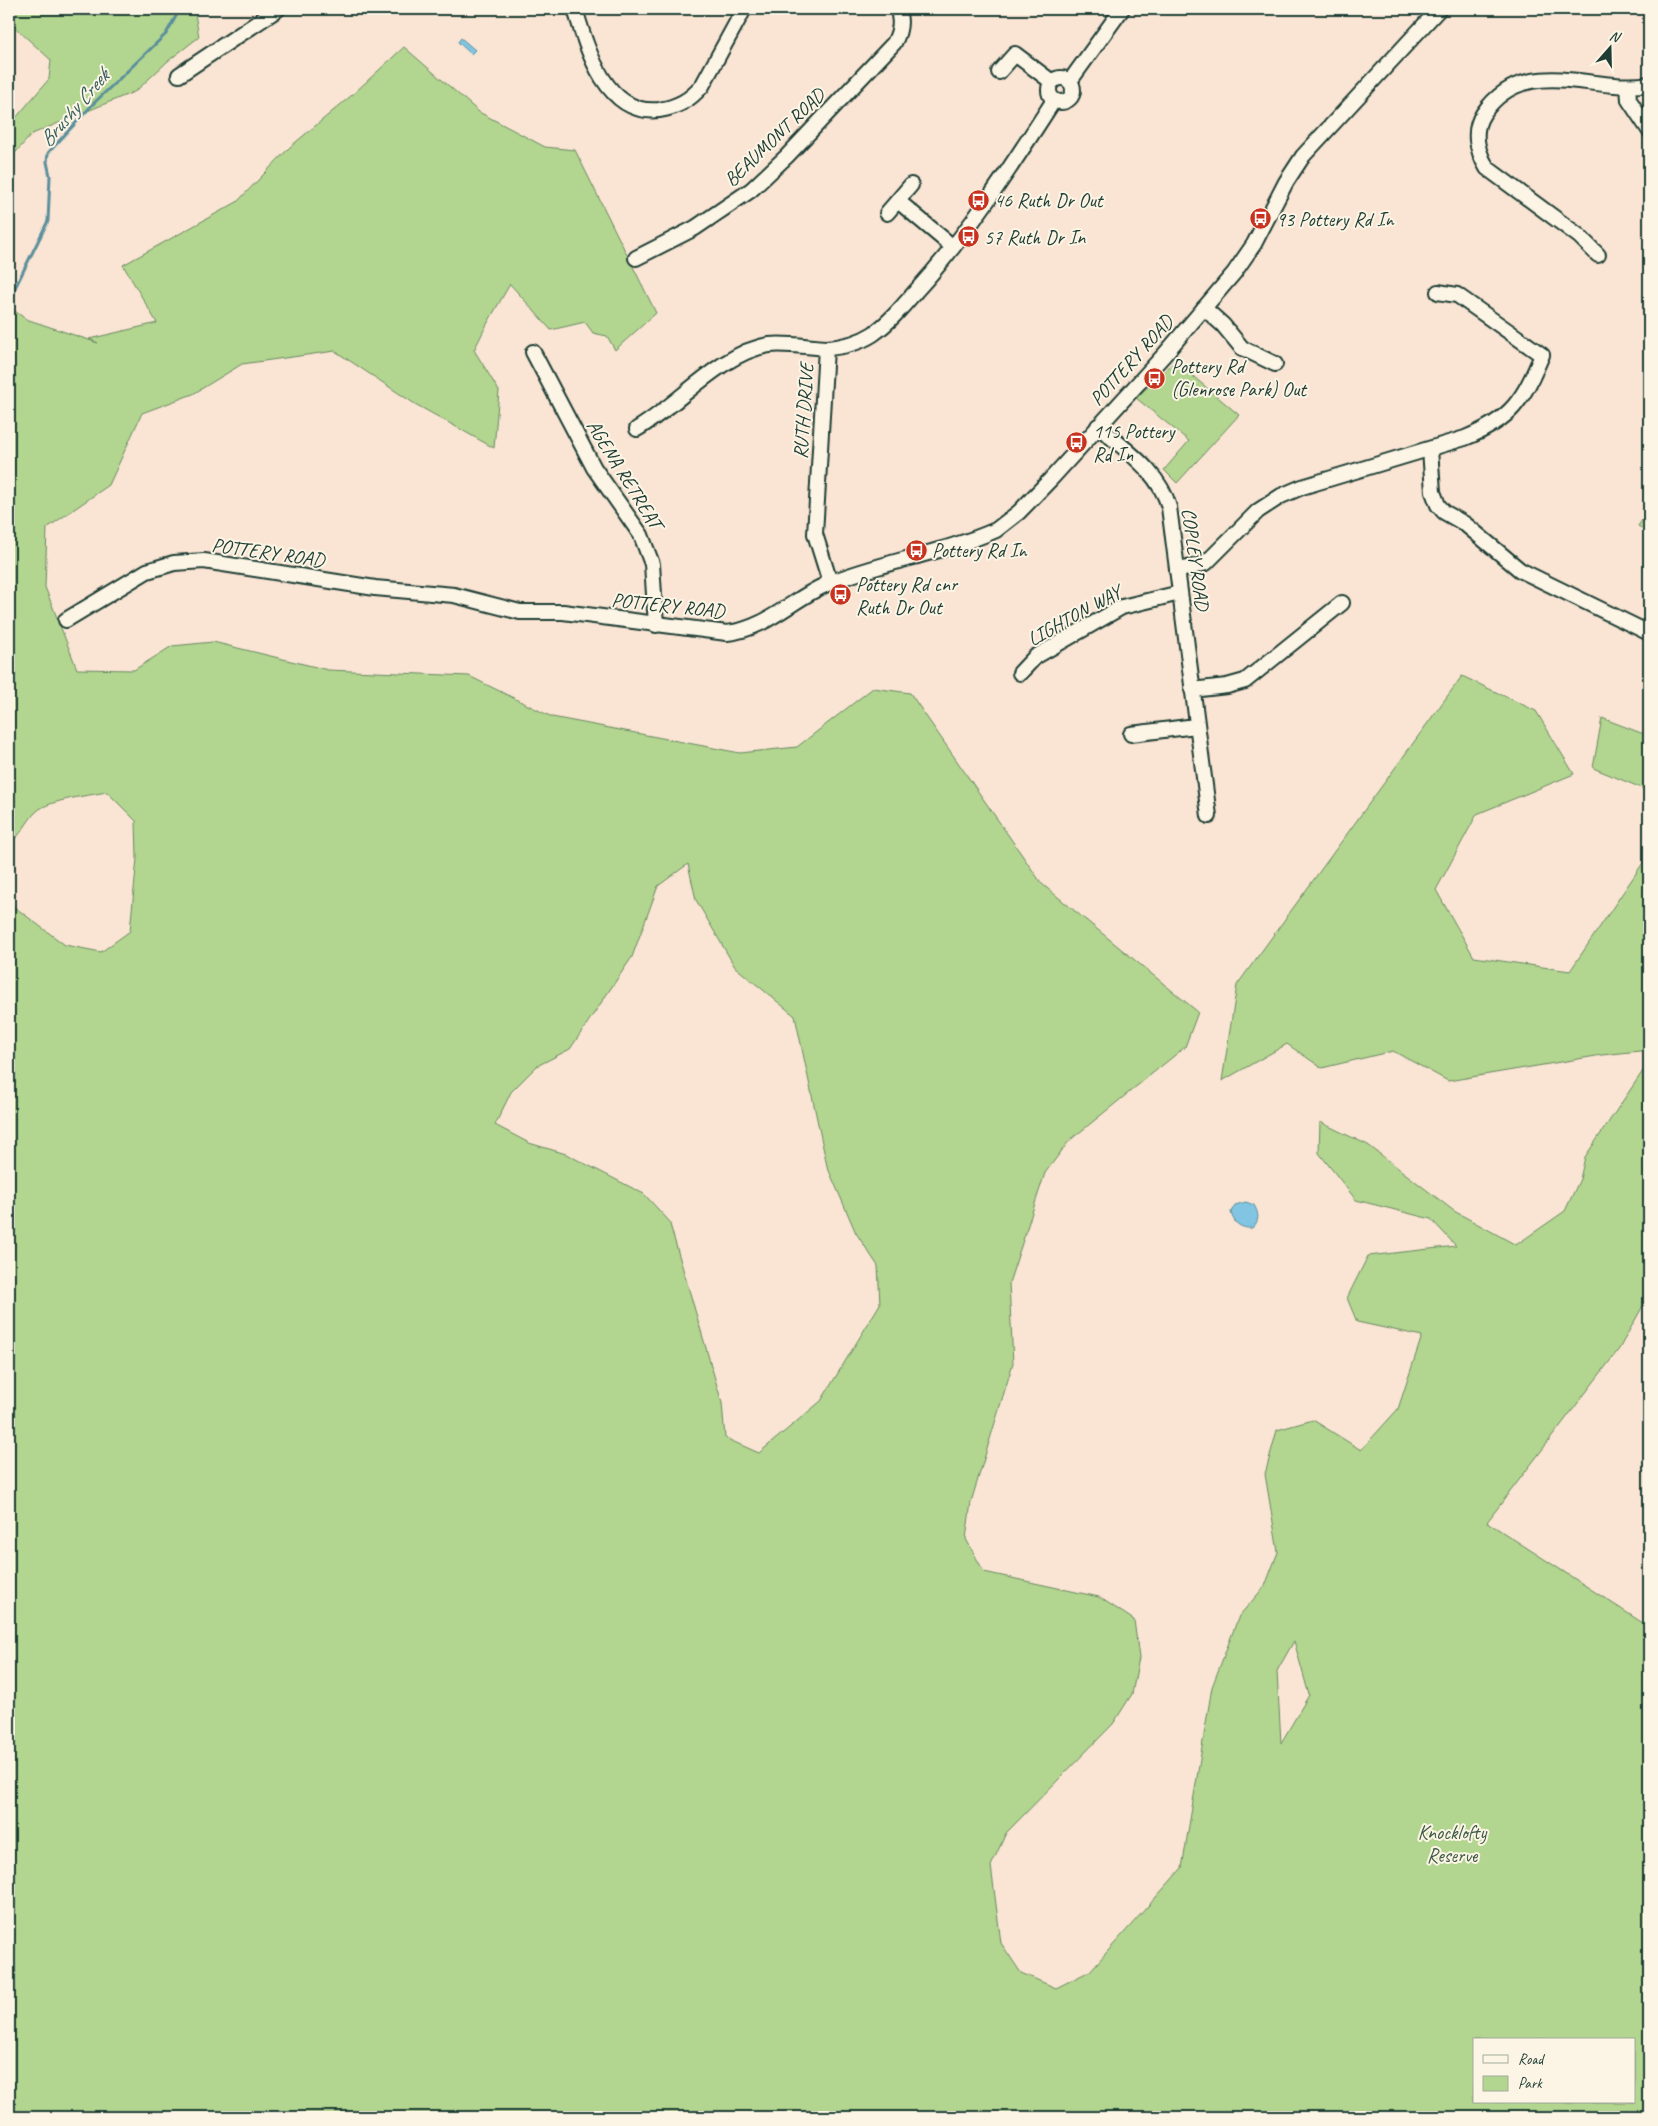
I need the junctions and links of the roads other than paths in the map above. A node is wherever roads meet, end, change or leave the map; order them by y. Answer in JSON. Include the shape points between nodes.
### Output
{"nodes":[{"id":1,"x":278,"y":9,"type":"edge"},
{"id":2,"x":575,"y":9,"type":"edge"},
{"id":3,"x":744,"y":9,"type":"edge"},
{"id":4,"x":897,"y":9,"type":"edge"},
{"id":5,"x":1122,"y":9,"type":"edge"},
{"id":6,"x":1439,"y":9,"type":"edge"},
{"id":7,"x":999,"y":72,"type":"dead end"},
{"id":8,"x":178,"y":75,"type":"dead end"},
{"id":9,"x":1052,"y":82,"type":"junction"},
{"id":10,"x":1070,"y":82,"type":"junction"},
{"id":11,"x":1649,"y":84,"type":"edge"},
{"id":12,"x":1628,"y":86,"type":"junction"},
{"id":13,"x":1054,"y":100,"type":"junction"},
{"id":14,"x":1649,"y":130,"type":"edge"},
{"id":15,"x":911,"y":185,"type":"dead end"},
{"id":16,"x":898,"y":201,"type":"junction"},
{"id":17,"x":887,"y":213,"type":"dead end"},
{"id":18,"x":953,"y":247,"type":"junction"},
{"id":19,"x":1598,"y":255,"type":"dead end"},
{"id":20,"x":636,"y":258,"type":"dead end"},
{"id":21,"x":1438,"y":292,"type":"dead end"},
{"id":22,"x":1204,"y":308,"type":"junction"},
{"id":23,"x":826,"y":348,"type":"junction"},
{"id":24,"x":533,"y":352,"type":"dead end"},
{"id":25,"x":1275,"y":364,"type":"dead end"},
{"id":26,"x":1098,"y":426,"type":"junction"},
{"id":27,"x":636,"y":429,"type":"dead end"},
{"id":28,"x":1430,"y":449,"type":"junction"},
{"id":29,"x":1177,"y":571,"type":"junction"},
{"id":30,"x":830,"y":582,"type":"junction"},
{"id":31,"x":1180,"y":593,"type":"junction"},
{"id":32,"x":1342,"y":603,"type":"dead end"},
{"id":33,"x":66,"y":620,"type":"dead end"},
{"id":34,"x":656,"y":625,"type":"junction"},
{"id":35,"x":1649,"y":633,"type":"edge"},
{"id":36,"x":1020,"y":673,"type":"dead end"},
{"id":37,"x":1192,"y":690,"type":"junction"},
{"id":38,"x":1196,"y":726,"type":"junction"},
{"id":39,"x":1131,"y":734,"type":"dead end"},
{"id":40,"x":1209,"y":816,"type":"dead end"}],
"edges":[{"from":1,"to":8,"type":"street"},
{"from":2,"to":3,"type":"street","via":[[592,56],[609,88],[631,106],[651,110],[673,107],[694,95]]},
{"from":4,"to":20,"type":"street","name":"BEAUMONT ROAD","via":[[900,29],[894,43],[767,177],[695,228]]},
{"from":5,"to":10,"type":"street"},
{"from":6,"to":22,"type":"street","name":"POTTERY ROAD","via":[[1303,156],[1249,253]]},
{"from":7,"to":9,"type":"street","via":[[1015,54]]},
{"from":9,"to":10,"type":"street","via":[[1059,78]]},
{"from":9,"to":13,"type":"street","via":[[1050,93]]},
{"from":10,"to":13,"type":"street","via":[[1073,88],[1069,99],[1062,102]]},
{"from":11,"to":12,"type":"street"},
{"from":12,"to":14,"type":"street","via":[[1629,100]]},
{"from":12,"to":19,"type":"street","via":[[1561,79],[1532,81],[1507,91],[1497,99],[1488,107],[1478,127],[1477,146],[1487,168],[1579,236]]},
{"from":13,"to":18,"type":"street","name":"RUTH DRIVE"},
{"from":15,"to":16,"type":"street"},
{"from":16,"to":17,"type":"street"},
{"from":16,"to":18,"type":"street"},
{"from":18,"to":23,"type":"street","name":"RUTH DRIVE","via":[[904,304],[872,334],[843,347]]},
{"from":21,"to":28,"type":"street","via":[[1457,295],[1542,354],[1531,383],[1501,420],[1485,430]]},
{"from":22,"to":25,"type":"street","via":[[1242,348]]},
{"from":22,"to":26,"type":"street","name":"POTTERY ROAD"},
{"from":23,"to":27,"type":"street","via":[[770,345],[749,350],[736,356]]},
{"from":23,"to":30,"type":"street","name":"RUTH DRIVE","via":[[815,534]]},
{"from":24,"to":34,"type":"street","name":"AGENA RETREAT","via":[[594,468],[641,535],[652,564]]},
{"from":26,"to":29,"type":"street","name":"COPLEY ROAD","via":[[1151,474],[1165,493]]},
{"from":26,"to":30,"type":"street","name":"POTTERY ROAD","via":[[1019,512],[996,530]]},
{"from":28,"to":29,"type":"street","via":[[1281,496],[1258,511],[1206,563]]},
{"from":28,"to":35,"type":"street","via":[[1433,492],[1444,512],[1465,524],[1520,570]]},
{"from":29,"to":31,"type":"street","name":"COPLEY ROAD"},
{"from":30,"to":34,"type":"street","name":"POTTERY ROAD","via":[[766,622],[739,632]]},
{"from":31,"to":36,"type":"street","name":"LIGHTON WAY","via":[[1122,606],[1035,657]]},
{"from":31,"to":37,"type":"street","name":"COPLEY ROAD"},
{"from":32,"to":37,"type":"street","via":[[1244,681]]},
{"from":33,"to":34,"type":"street","name":"POTTERY ROAD","via":[[147,571],[174,563],[204,561],[375,588],[454,595],[520,612],[563,612]]},
{"from":37,"to":38,"type":"street","name":"COPLEY ROAD"},
{"from":38,"to":39,"type":"street"},
{"from":38,"to":40,"type":"street","name":"COPLEY ROAD"}]}
